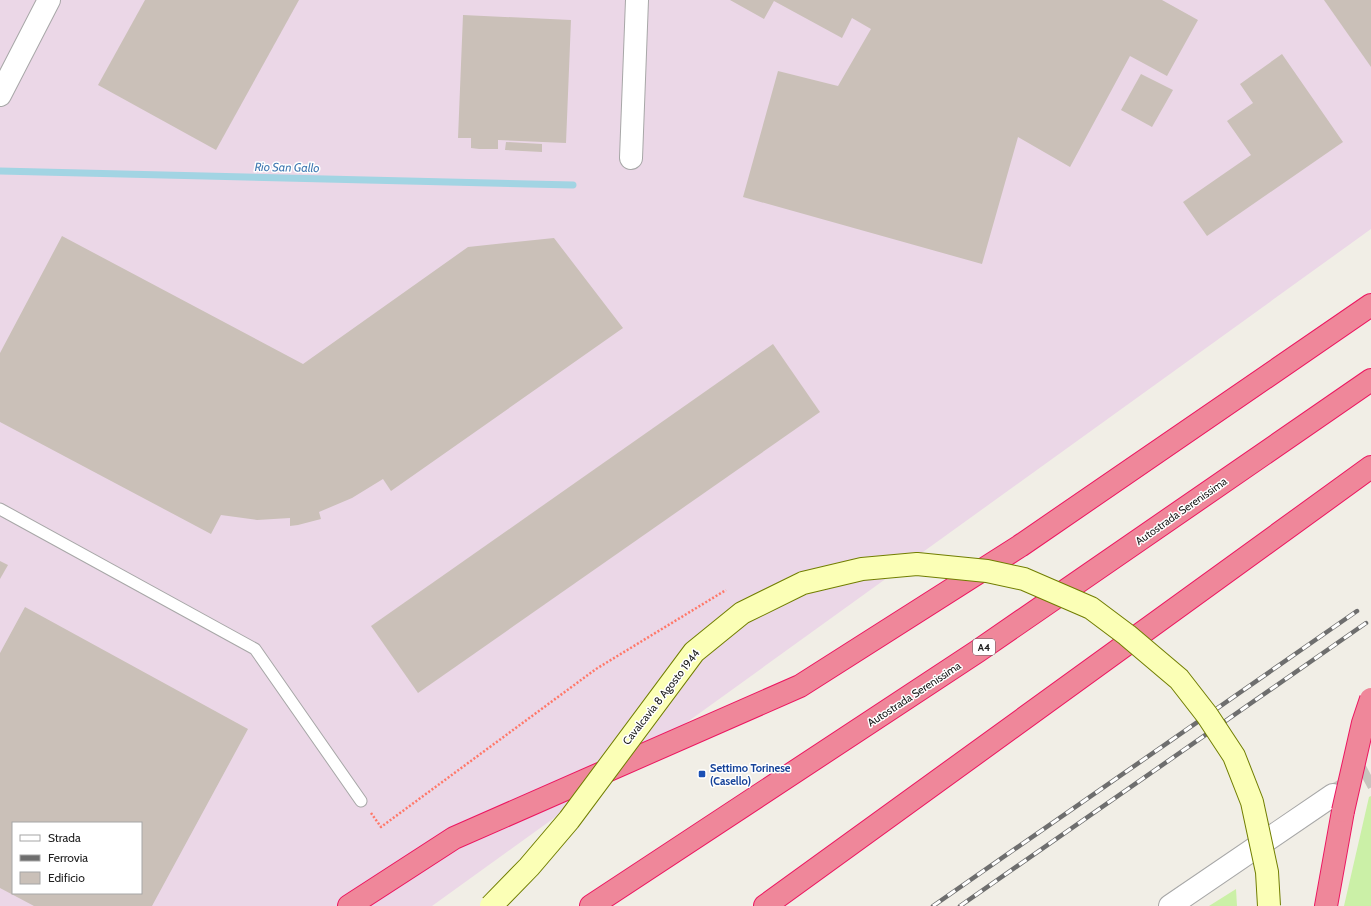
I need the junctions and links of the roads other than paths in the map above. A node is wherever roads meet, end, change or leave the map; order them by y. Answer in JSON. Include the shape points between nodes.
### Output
{"nodes":[{"id":1,"x":49,"y":0,"type":"edge"},
{"id":2,"x":637,"y":0,"type":"edge"},
{"id":3,"x":0,"y":95,"type":"edge"},
{"id":4,"x":631,"y":158,"type":"dead end"},
{"id":5,"x":1371,"y":305,"type":"edge"},
{"id":6,"x":1371,"y":380,"type":"edge"},
{"id":7,"x":1371,"y":467,"type":"edge"},
{"id":8,"x":0,"y":509,"type":"edge"},
{"id":9,"x":1371,"y":699,"type":"edge"},
{"id":10,"x":1333,"y":795,"type":"tunnel mouth"},
{"id":11,"x":361,"y":801,"type":"road end"},
{"id":12,"x":349,"y":906,"type":"edge"},
{"id":13,"x":491,"y":906,"type":"edge"},
{"id":14,"x":591,"y":906,"type":"edge"},
{"id":15,"x":765,"y":906,"type":"edge"},
{"id":16,"x":1170,"y":906,"type":"edge"},
{"id":17,"x":1269,"y":906,"type":"edge"},
{"id":18,"x":1326,"y":906,"type":"edge"}],
"edges":[{"from":1,"to":3,"type":"street"},
{"from":2,"to":4,"type":"street"},
{"from":5,"to":12,"type":"highway","via":[[1020,546],[800,686],[454,838]]},
{"from":6,"to":14,"type":"highway","name":"Autostrada Serenissima","number":"A4","via":[[978,651]]},
{"from":7,"to":15,"type":"highway"},
{"from":8,"to":11,"type":"lane","via":[[255,649]]},
{"from":9,"to":18,"type":"highway","bridge":true,"via":[[1345,804]]},
{"from":10,"to":16,"type":"street"},
{"from":13,"to":17,"type":"main road","name":"Cavalcavia 8 Agosto 1944","bridge":true,"via":[[569,820],[694,652],[742,613],[803,583],[862,569],[917,564],[987,571],[1030,582],[1091,608],[1179,679],[1234,756],[1252,802],[1267,872]]}]}
